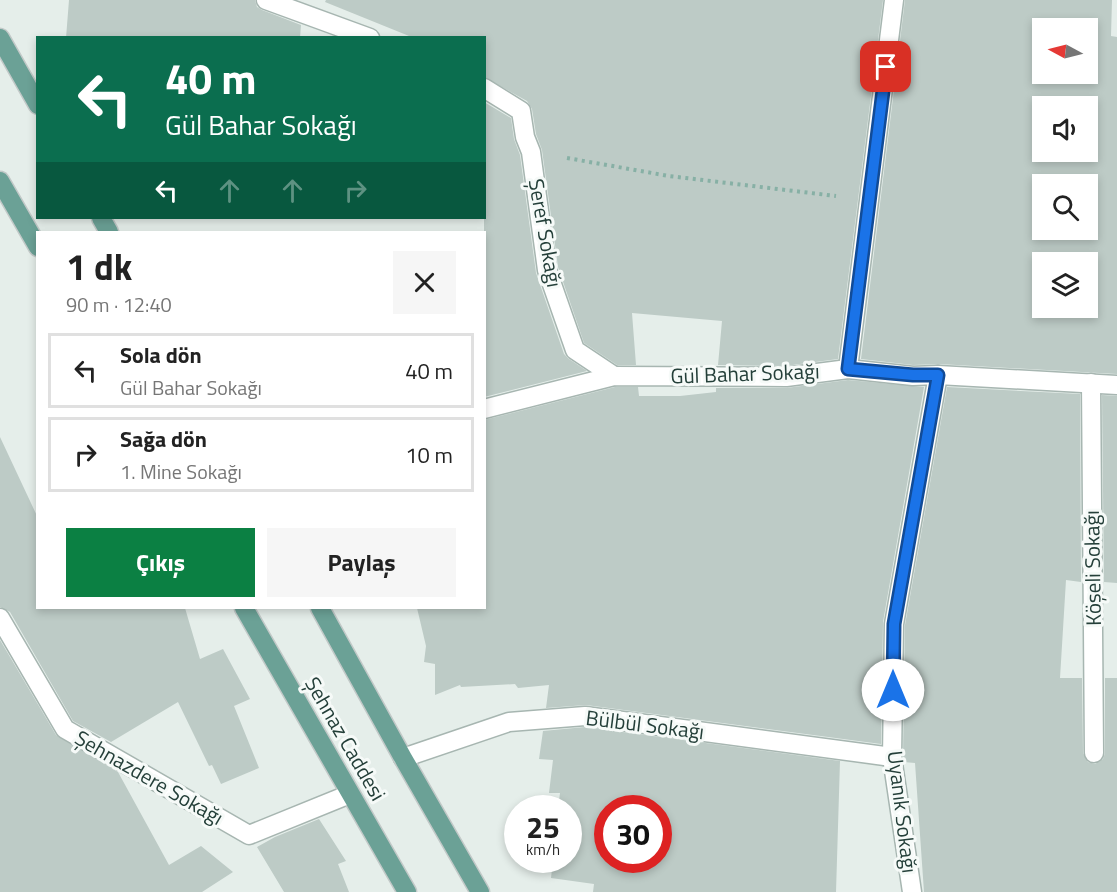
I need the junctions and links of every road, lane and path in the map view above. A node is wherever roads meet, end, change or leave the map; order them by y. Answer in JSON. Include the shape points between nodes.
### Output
{"nodes":[{"id":1,"x":266,"y":0,"type":"edge"},
{"id":2,"x":894,"y":0,"type":"edge"},
{"id":3,"x":365,"y":36,"type":"edge"},
{"id":4,"x":0,"y":38,"type":"edge"},
{"id":5,"x":486,"y":89,"type":"edge"},
{"id":6,"x":36,"y":101,"type":"edge"},
{"id":7,"x":531,"y":152,"type":"junction"},
{"id":8,"x":0,"y":181,"type":"edge"},
{"id":9,"x":870,"y":200,"type":"junction"},
{"id":10,"x":36,"y":244,"type":"edge"},
{"id":11,"x":848,"y":369,"type":"junction"},
{"id":12,"x":938,"y":375,"type":"junction"},
{"id":13,"x":614,"y":376,"type":"junction"},
{"id":14,"x":1091,"y":383,"type":"junction"},
{"id":15,"x":1117,"y":385,"type":"edge"},
{"id":16,"x":486,"y":408,"type":"edge"},
{"id":17,"x":245,"y":609,"type":"edge"},
{"id":18,"x":321,"y":609,"type":"edge"},
{"id":19,"x":0,"y":618,"type":"edge"},
{"id":20,"x":1094,"y":753,"type":"dead end"},
{"id":21,"x":892,"y":757,"type":"junction"},
{"id":22,"x":403,"y":758,"type":"junction"},
{"id":23,"x":350,"y":794,"type":"junction"},
{"id":24,"x":407,"y":892,"type":"edge"},
{"id":25,"x":480,"y":892,"type":"edge"},
{"id":26,"x":912,"y":892,"type":"edge"}],
"edges":[{"from":1,"to":3,"type":"street"},
{"from":2,"to":9,"type":"street"},
{"from":4,"to":6,"type":"main road"},
{"from":5,"to":7,"type":"street","name":"Şeref Sokağı","via":[[521,111]]},
{"from":7,"to":9,"type":"path","via":[[669,176]]},
{"from":7,"to":13,"type":"street","name":"Şeref Sokağı","via":[[547,270],[575,351]]},
{"from":8,"to":10,"type":"main road"},
{"from":9,"to":11,"type":"street"},
{"from":11,"to":12,"type":"street","name":"Gül Bahar Sokağı"},
{"from":11,"to":13,"type":"street","name":"Gül Bahar Sokağı","via":[[786,377]]},
{"from":12,"to":14,"type":"street","name":"Gül Bahar Sokağı"},
{"from":12,"to":21,"type":"street","name":"Uyanık Sokağı","via":[[894,624]]},
{"from":13,"to":16,"type":"street","name":"Gül Bahar Sokağı"},
{"from":14,"to":15,"type":"street","name":"Gül Bahar Sokağı"},
{"from":14,"to":20,"type":"street","name":"Köşeli Sokağı"},
{"from":17,"to":23,"type":"main road","name":"Şehnaz Caddesi"},
{"from":18,"to":22,"type":"main road","name":"Şehnaz Caddesi"},
{"from":19,"to":23,"type":"street","name":"Şehnazdere Sokağı","via":[[65,729],[249,835]]},
{"from":21,"to":22,"type":"street","name":"Bülbül Sokağı","via":[[585,716],[508,722]]},
{"from":21,"to":26,"type":"street","name":"Uyanık Sokağı"},
{"from":22,"to":25,"type":"main road","name":"Şehnaz Caddesi"},
{"from":23,"to":24,"type":"main road","name":"Şehnaz Caddesi"}]}
